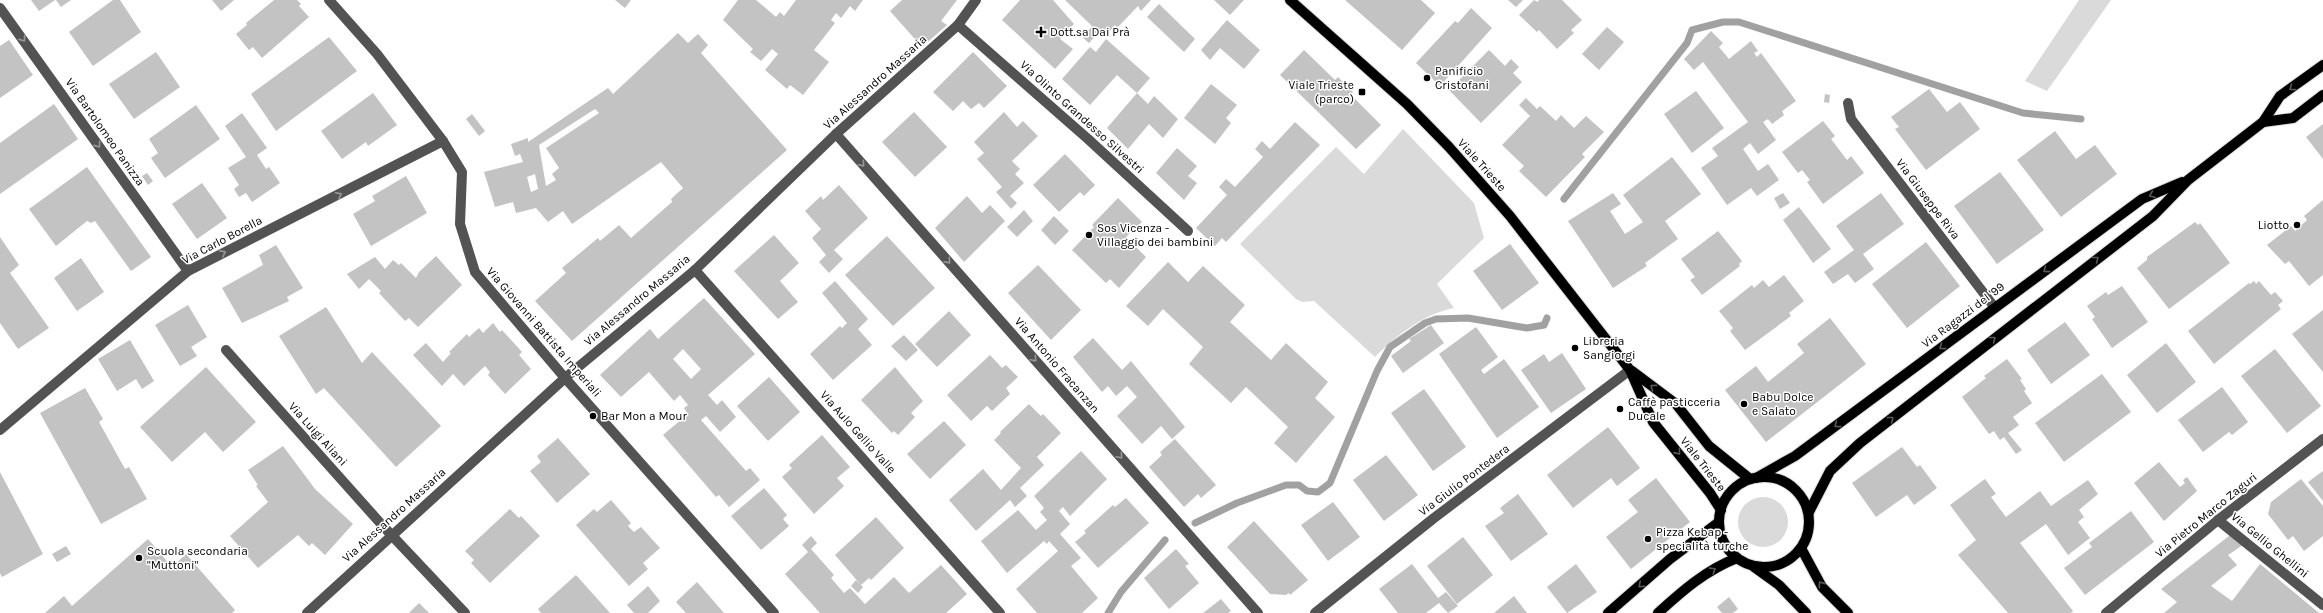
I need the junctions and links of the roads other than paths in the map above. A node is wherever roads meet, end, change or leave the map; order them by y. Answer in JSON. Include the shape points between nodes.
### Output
{"nodes":[{"id":1,"x":329,"y":0,"type":"edge"},
{"id":2,"x":976,"y":0,"type":"edge"},
{"id":3,"x":1290,"y":0,"type":"edge"},
{"id":4,"x":0,"y":8,"type":"edge"},
{"id":5,"x":958,"y":25,"type":"junction"},
{"id":6,"x":2323,"y":64,"type":"edge"},
{"id":7,"x":2323,"y":95,"type":"edge"},
{"id":8,"x":1848,"y":103,"type":"dead end"},
{"id":9,"x":2263,"y":122,"type":"junction"},
{"id":10,"x":836,"y":134,"type":"junction"},
{"id":11,"x":443,"y":141,"type":"junction"},
{"id":12,"x":2188,"y":180,"type":"junction"},
{"id":13,"x":1188,"y":231,"type":"dead end"},
{"id":14,"x":696,"y":270,"type":"junction"},
{"id":15,"x":188,"y":271,"type":"junction"},
{"id":16,"x":1995,"y":308,"type":"junction"},
{"id":17,"x":226,"y":350,"type":"dead end"},
{"id":18,"x":1630,"y":370,"type":"junction"},
{"id":19,"x":565,"y":378,"type":"junction"},
{"id":20,"x":0,"y":430,"type":"edge"},
{"id":21,"x":2323,"y":439,"type":"edge"},
{"id":22,"x":1753,"y":478,"type":"junction"},
{"id":23,"x":1721,"y":510,"type":"junction"},
{"id":24,"x":1809,"y":512,"type":"junction"},
{"id":25,"x":2218,"y":520,"type":"junction"},
{"id":26,"x":1719,"y":522,"type":"junction"},
{"id":27,"x":391,"y":534,"type":"junction"},
{"id":28,"x":1801,"y":548,"type":"junction"},
{"id":29,"x":1737,"y":558,"type":"junction"},
{"id":30,"x":1754,"y":567,"type":"junction"},
{"id":31,"x":2323,"y":605,"type":"edge"},
{"id":32,"x":307,"y":613,"type":"edge"},
{"id":33,"x":465,"y":613,"type":"edge"},
{"id":34,"x":774,"y":613,"type":"edge"},
{"id":35,"x":1000,"y":613,"type":"edge"},
{"id":36,"x":1258,"y":613,"type":"edge"},
{"id":37,"x":1315,"y":613,"type":"edge"},
{"id":38,"x":1608,"y":613,"type":"edge"},
{"id":39,"x":1658,"y":613,"type":"edge"},
{"id":40,"x":1806,"y":613,"type":"edge"},
{"id":41,"x":1848,"y":613,"type":"edge"},
{"id":42,"x":2106,"y":613,"type":"edge"}],
"edges":[{"from":1,"to":11,"type":"street","name":"Via Giovanni Battista Imperiali","via":[[377,54]]},
{"from":2,"to":5,"type":"street","name":"Via Alessandro Massaria"},
{"from":3,"to":18,"type":"main road","name":"Viale Trieste","via":[[1407,104],[1449,147],[1510,216]]},
{"from":4,"to":15,"type":"street","name":"Via Bartolomeo Panizza","one_way":true},
{"from":5,"to":10,"type":"street","name":"Via Alessandro Massaria"},
{"from":5,"to":13,"type":"street","name":"Via Olinto Grandesso Silvestri"},
{"from":6,"to":9,"type":"main road","name":"Via Ragazzi del '99","one_way":true,"via":[[2280,96]]},
{"from":7,"to":9,"type":"main road","via":[[2293,118]]},
{"from":8,"to":16,"type":"street","name":"Via Giuseppe Riva","via":[[1851,119]]},
{"from":9,"to":12,"type":"main road","name":"Via Ragazzi del '99"},
{"from":10,"to":14,"type":"street","name":"Via Alessandro Massaria"},
{"from":10,"to":36,"type":"street","name":"Via Antonio Fracanzan","one_way":true},
{"from":15,"to":11,"type":"street","name":"Via Carlo Borella","one_way":true},
{"from":11,"to":19,"type":"street","name":"Via Giovanni Battista Imperiali","via":[[462,172],[460,224],[475,272]]},
{"from":12,"to":16,"type":"main road","name":"Via Ragazzi del '99","one_way":true,"via":[[2142,199]]},
{"from":24,"to":12,"type":"main road","name":"Via Ragazzi del '99","one_way":true,"via":[[1830,471],[1860,443],[2153,216]]},
{"from":14,"to":19,"type":"street","name":"Via Alessandro Massaria"},
{"from":14,"to":35,"type":"street","name":"Via Aulo Gellio Valle"},
{"from":15,"to":20,"type":"street","name":"Via Carlo Borella"},
{"from":16,"to":22,"type":"main road","name":"Via Ragazzi del '99","one_way":true,"via":[[1795,456]]},
{"from":17,"to":27,"type":"street","name":"Via Luigi Aliani"},
{"from":22,"to":18,"type":"main road","name":"Viale Trieste","one_way":true,"via":[[1709,446],[1676,404]]},
{"from":18,"to":23,"type":"main road","name":"Viale Trieste","one_way":true,"via":[[1653,422],[1710,492]]},
{"from":18,"to":37,"type":"street","name":"Via Giulio Pontedera","via":[[1434,518]]},
{"from":19,"to":27,"type":"street","name":"Via Alessandro Massaria"},
{"from":19,"to":34,"type":"street","name":"Via Giovanni Battista Imperiali"},
{"from":21,"to":25,"type":"street","name":"Via Pietro Marco Zaguri"},
{"from":22,"to":23,"type":"main road","name":"Via Ragazzi del '99","via":[[1737,486],[1727,497]]},
{"from":22,"to":24,"type":"main road","via":[[1779,479],[1789,484],[1805,501]]},
{"from":23,"to":26,"type":"main road","name":"Via Ragazzi del '99"},
{"from":24,"to":28,"type":"main road","name":"Via Ragazzi del '99","via":[[1810,524]]},
{"from":25,"to":31,"type":"street","name":"Via Gellio Ghellini"},
{"from":25,"to":42,"type":"street","name":"Via Pietro Marco Zaguri"},
{"from":26,"to":29,"type":"main road","name":"Via Ragazzi del '99","via":[[1724,542]]},
{"from":26,"to":38,"type":"main road","one_way":true,"via":[[1670,559]]},
{"from":27,"to":32,"type":"street","name":"Via Alessandro Massaria"},
{"from":27,"to":33,"type":"street","name":"Via Luigi Aliani"},
{"from":28,"to":30,"type":"main road","name":"Via Ragazzi del '99","via":[[1792,558],[1780,565]]},
{"from":41,"to":28,"type":"main road","one_way":true,"via":[[1822,587]]},
{"from":29,"to":30,"type":"main road","name":"Via Ragazzi del '99"},
{"from":39,"to":29,"type":"main road","one_way":true,"via":[[1691,584]]},
{"from":30,"to":40,"type":"main road","via":[[1779,585]]}]}
